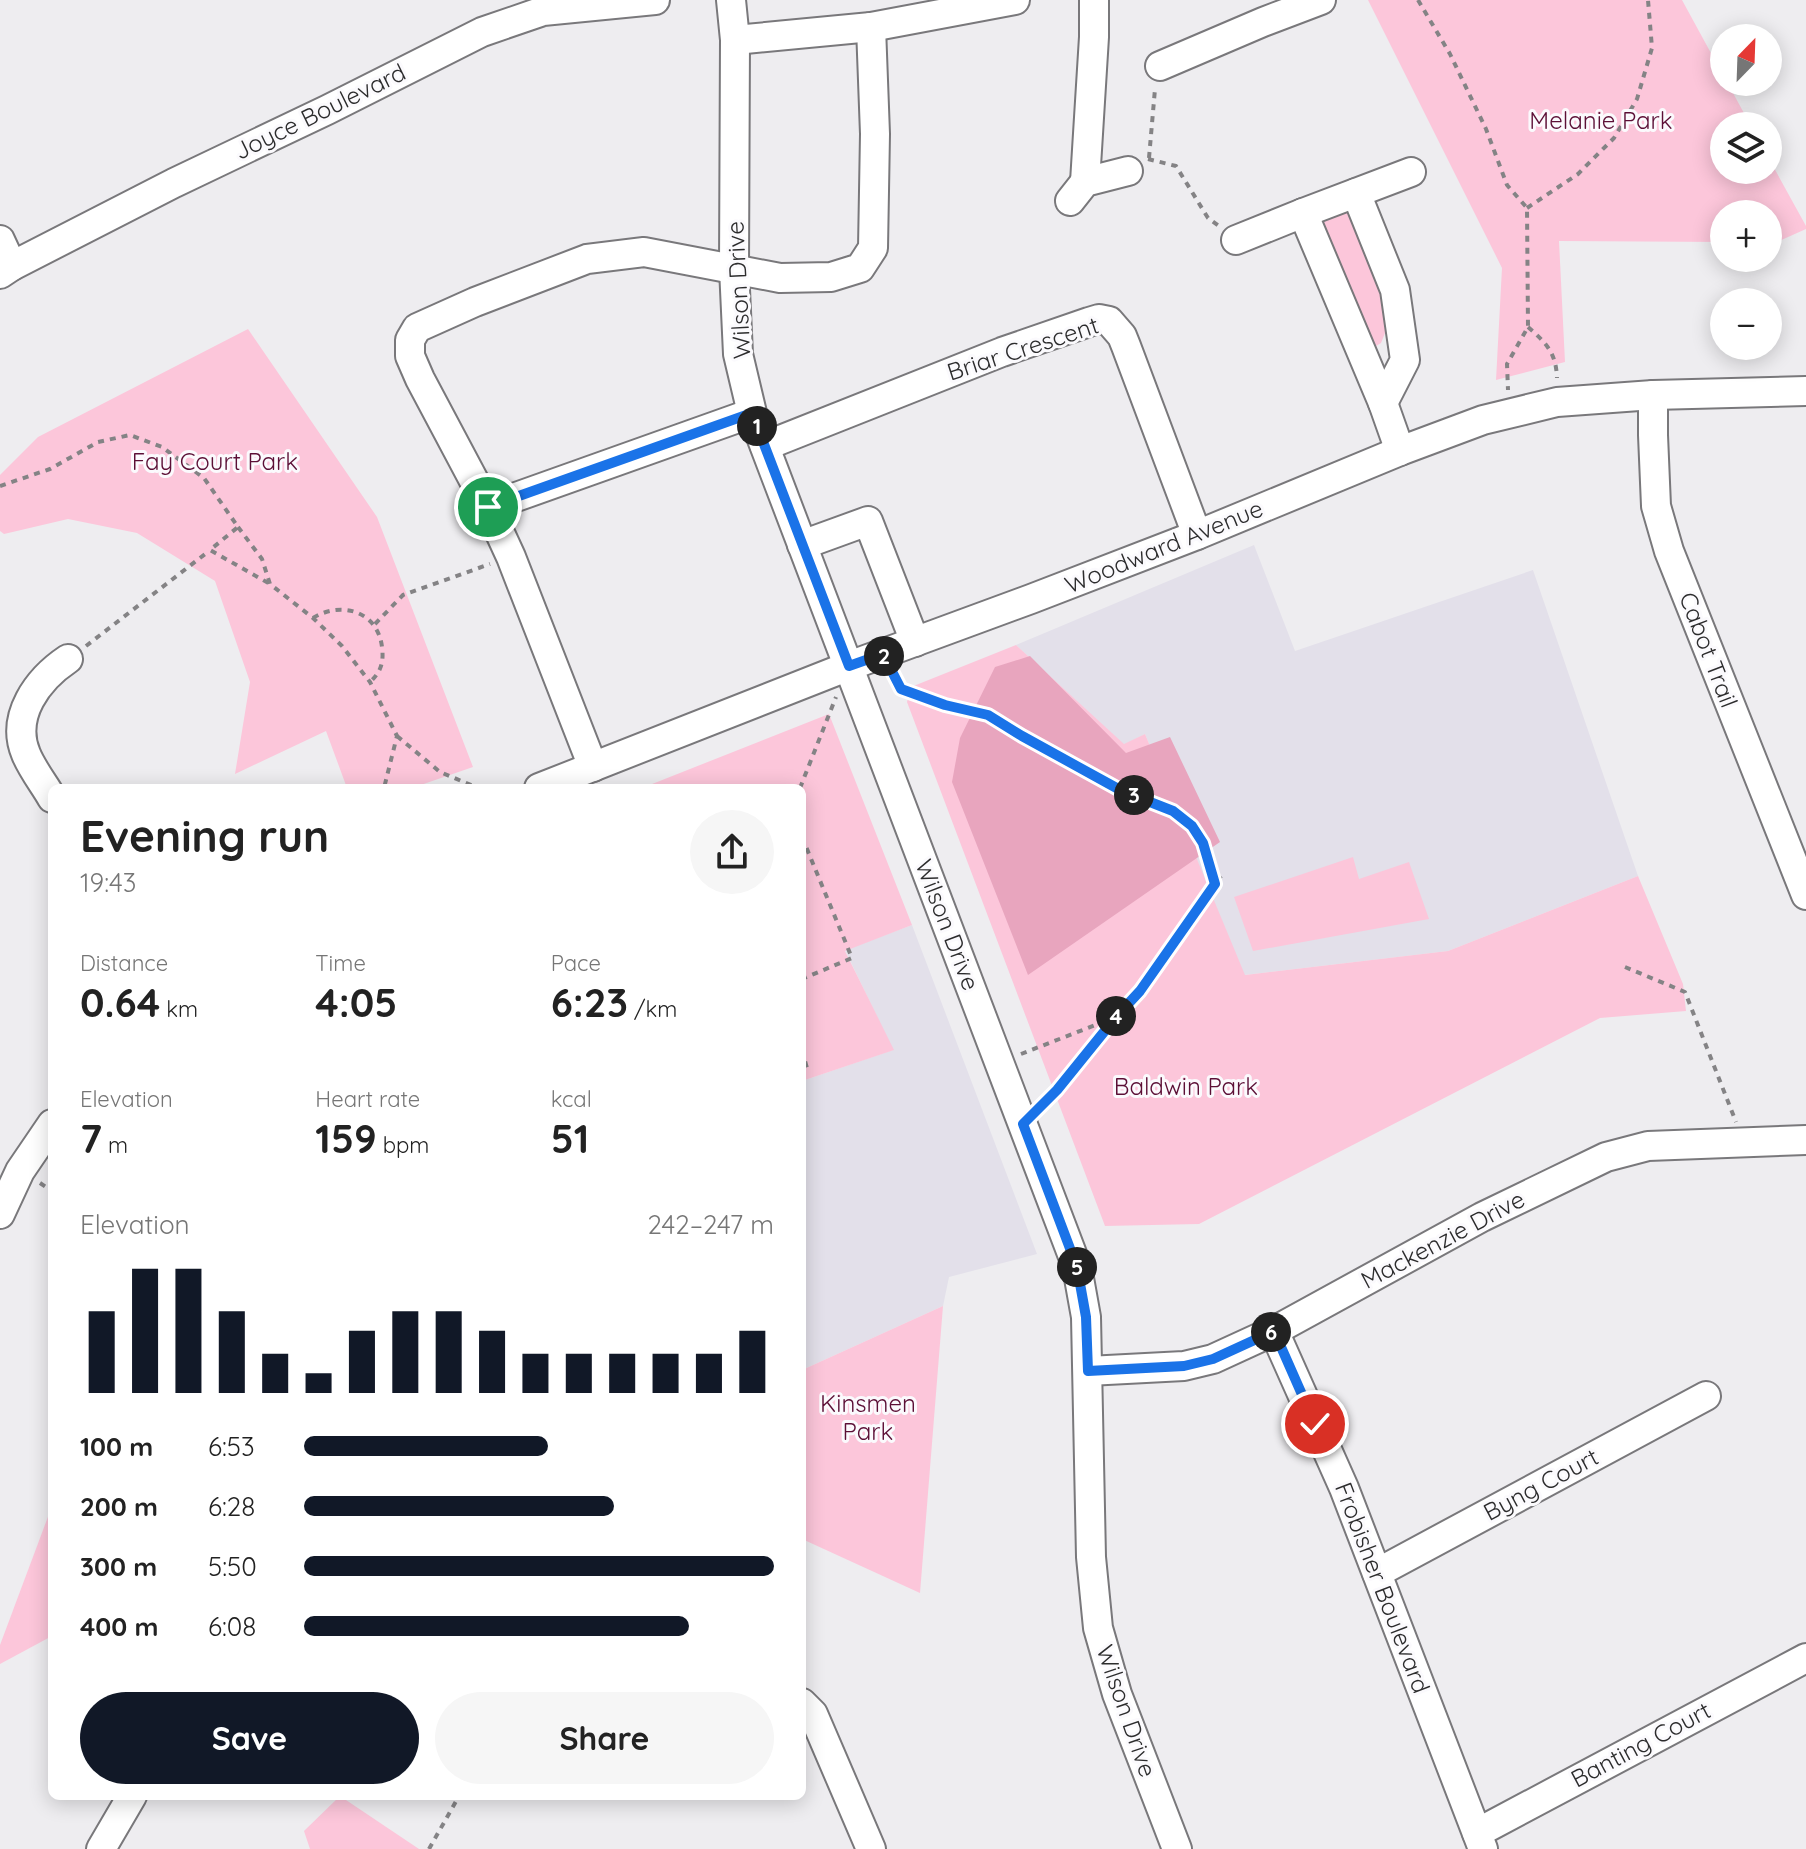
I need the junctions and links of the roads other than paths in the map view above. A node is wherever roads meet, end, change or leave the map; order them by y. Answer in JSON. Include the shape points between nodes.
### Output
{"nodes":[{"id":1,"x":655,"y":0,"type":"edge"},
{"id":2,"x":731,"y":0,"type":"edge"},
{"id":3,"x":1015,"y":0,"type":"edge"},
{"id":4,"x":1094,"y":0,"type":"edge"},
{"id":5,"x":1321,"y":0,"type":"edge"},
{"id":6,"x":1256,"y":11,"type":"edge"},
{"id":7,"x":871,"y":27,"type":"junction"},
{"id":8,"x":735,"y":40,"type":"junction"},
{"id":9,"x":1160,"y":66,"type":"road end"},
{"id":10,"x":1139,"y":164,"type":"road end"},
{"id":11,"x":1411,"y":172,"type":"dead end"},
{"id":12,"x":1356,"y":193,"type":"junction"},
{"id":13,"x":1303,"y":213,"type":"junction"},
{"id":14,"x":0,"y":240,"type":"edge"},
{"id":15,"x":1236,"y":240,"type":"road end"},
{"id":16,"x":734,"y":268,"type":"junction"},
{"id":17,"x":6,"y":270,"type":"edge"},
{"id":18,"x":1806,"y":391,"type":"edge"},
{"id":19,"x":1653,"y":395,"type":"junction"},
{"id":20,"x":1383,"y":403,"type":"junction"},
{"id":21,"x":752,"y":413,"type":"junction"},
{"id":22,"x":765,"y":446,"type":"junction"},
{"id":23,"x":1400,"y":451,"type":"junction"},
{"id":24,"x":488,"y":507,"type":"junction"},
{"id":25,"x":1197,"y":535,"type":"junction"},
{"id":26,"x":802,"y":545,"type":"junction"},
{"id":27,"x":915,"y":642,"type":"junction"},
{"id":28,"x":68,"y":659,"type":"road end"},
{"id":29,"x":849,"y":666,"type":"junction"},
{"id":30,"x":593,"y":767,"type":"junction"},
{"id":31,"x":549,"y":784,"type":"edge"},
{"id":32,"x":48,"y":791,"type":"edge"},
{"id":33,"x":1806,"y":895,"type":"edge"},
{"id":34,"x":48,"y":1128,"type":"edge"},
{"id":35,"x":1806,"y":1140,"type":"edge"},
{"id":36,"x":10,"y":1166,"type":"edge"},
{"id":37,"x":0,"y":1214,"type":"edge"},
{"id":38,"x":1274,"y":1331,"type":"junction"},
{"id":39,"x":1088,"y":1371,"type":"junction"},
{"id":40,"x":1706,"y":1396,"type":"dead end"},
{"id":41,"x":1377,"y":1573,"type":"junction"},
{"id":42,"x":1806,"y":1658,"type":"edge"},
{"id":43,"x":806,"y":1707,"type":"edge"},
{"id":44,"x":130,"y":1800,"type":"edge"},
{"id":45,"x":1480,"y":1841,"type":"edge"},
{"id":46,"x":101,"y":1849,"type":"edge"},
{"id":47,"x":871,"y":1849,"type":"edge"},
{"id":48,"x":1177,"y":1849,"type":"edge"}],
"edges":[{"from":1,"to":17,"type":"street","name":"Joyce Boulevard","via":[[543,11],[482,32]]},
{"from":2,"to":8,"type":"street","name":"Wilson Drive"},
{"from":3,"to":7,"type":"street"},
{"from":4,"to":10,"type":"street","via":[[1078,191]]},
{"from":5,"to":6,"type":"street"},
{"from":6,"to":9,"type":"street"},
{"from":7,"to":8,"type":"street"},
{"from":7,"to":16,"type":"street","via":[[873,248],[860,268],[831,277],[780,278]]},
{"from":8,"to":16,"type":"street","name":"Wilson Drive"},
{"from":11,"to":12,"type":"street"},
{"from":12,"to":13,"type":"street"},
{"from":12,"to":20,"type":"street","via":[[1395,290],[1405,360]]},
{"from":13,"to":15,"type":"street"},
{"from":13,"to":20,"type":"street"},
{"from":14,"to":17,"type":"street"},
{"from":16,"to":21,"type":"street","name":"Wilson Drive","via":[[738,354]]},
{"from":16,"to":24,"type":"street","via":[[644,252],[587,259],[417,328],[410,356]]},
{"from":18,"to":19,"type":"street","name":"Woodward Avenue"},
{"from":19,"to":23,"type":"street","name":"Woodward Avenue","via":[[1557,402],[1483,420]]},
{"from":19,"to":33,"type":"street","name":"Cabot Trail","via":[[1656,506],[1669,551]]},
{"from":20,"to":23,"type":"street"},
{"from":21,"to":22,"type":"street","name":"Wilson Drive"},
{"from":21,"to":24,"type":"street"},
{"from":22,"to":25,"type":"street","name":"Briar Crescent","via":[[1002,352],[1099,319],[1109,321],[1126,346]]},
{"from":22,"to":26,"type":"street","name":"Wilson Drive"},
{"from":23,"to":25,"type":"street","name":"Woodward Avenue"},
{"from":24,"to":30,"type":"street"},
{"from":25,"to":27,"type":"street","name":"Woodward Avenue"},
{"from":26,"to":27,"type":"street","via":[[868,521]]},
{"from":26,"to":29,"type":"street","name":"Wilson Drive"},
{"from":27,"to":29,"type":"street","name":"Woodward Avenue"},
{"from":28,"to":32,"type":"street","via":[[50,671],[32,695],[21,722],[26,753]]},
{"from":29,"to":30,"type":"street","name":"Woodward Avenue"},
{"from":29,"to":39,"type":"street","name":"Wilson Drive","via":[[1077,1267]]},
{"from":30,"to":31,"type":"street","name":"Woodward Avenue"},
{"from":34,"to":36,"type":"street"},
{"from":35,"to":38,"type":"street","name":"Mackenzie Drive","via":[[1648,1146],[1606,1157],[1482,1217]]},
{"from":36,"to":37,"type":"street"},
{"from":38,"to":39,"type":"street","name":"Mackenzie Drive","via":[[1184,1366]]},
{"from":38,"to":41,"type":"street","name":"Frobisher Boulevard"},
{"from":39,"to":48,"type":"street","name":"Wilson Drive","via":[[1091,1557],[1098,1628],[1117,1694]]},
{"from":40,"to":41,"type":"street","name":"Byng Court"},
{"from":41,"to":45,"type":"street","name":"Frobisher Boulevard"},
{"from":42,"to":45,"type":"street","name":"Banting Court"},
{"from":43,"to":47,"type":"street"},
{"from":44,"to":46,"type":"street"}]}
